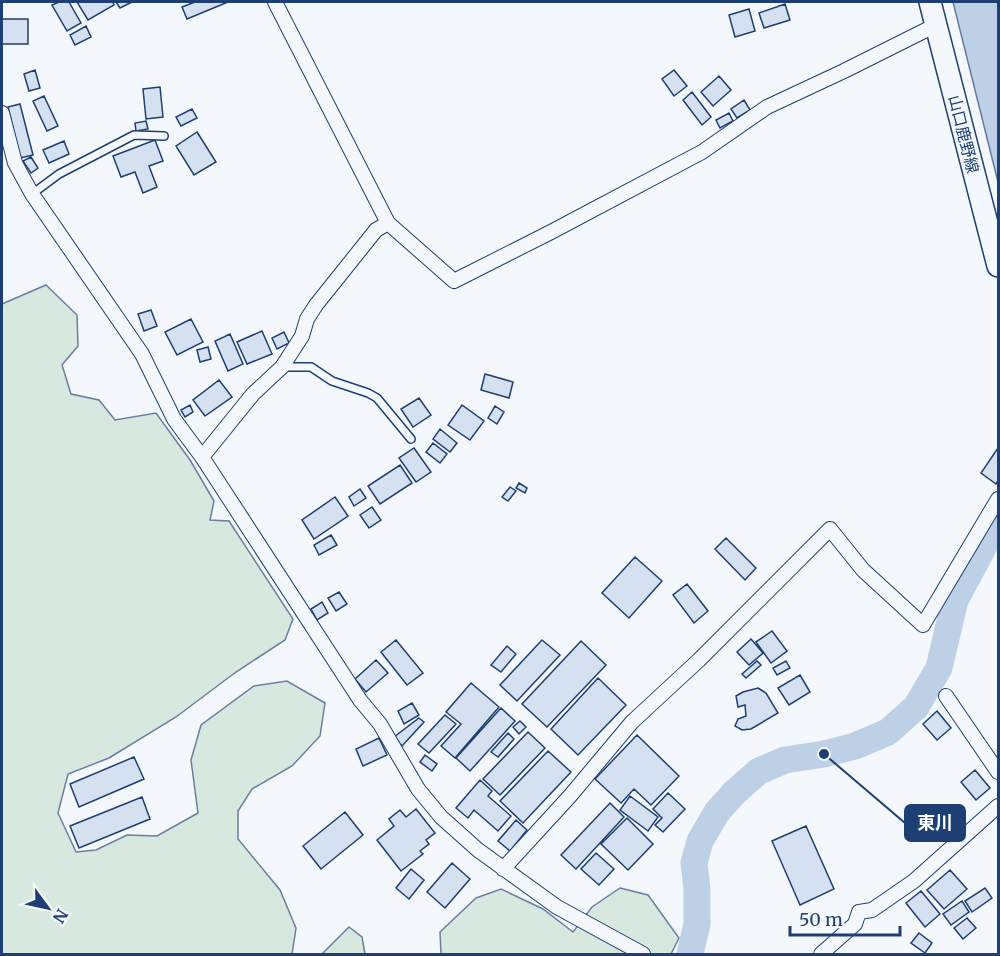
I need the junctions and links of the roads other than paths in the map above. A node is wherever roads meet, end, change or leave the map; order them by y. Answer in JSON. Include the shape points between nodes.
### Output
{"nodes":[{"id":1,"x":274,"y":2,"type":"edge"},
{"id":2,"x":930,"y":2,"type":"edge"},
{"id":3,"x":936,"y":25,"type":"junction"},
{"id":4,"x":2,"y":113,"type":"edge"},
{"id":5,"x":164,"y":136,"type":"dead end"},
{"id":6,"x":32,"y":194,"type":"junction"},
{"id":7,"x":388,"y":223,"type":"junction"},
{"id":8,"x":999,"y":266,"type":"edge"},
{"id":9,"x":282,"y":367,"type":"junction"},
{"id":10,"x":411,"y":439,"type":"dead end"},
{"id":11,"x":202,"y":457,"type":"junction"},
{"id":12,"x":999,"y":499,"type":"edge"},
{"id":13,"x":946,"y":696,"type":"dead end"},
{"id":14,"x":999,"y":772,"type":"edge"},
{"id":15,"x":999,"y":806,"type":"edge"},
{"id":16,"x":503,"y":869,"type":"junction"},
{"id":17,"x":642,"y":954,"type":"edge"},
{"id":18,"x":821,"y":954,"type":"edge"}],
"edges":[{"from":1,"to":7,"type":"street"},
{"from":2,"to":3,"type":"main road","name":"山口鹿野線"},
{"from":3,"to":7,"type":"street","via":[[767,107],[702,152],[454,281]]},
{"from":3,"to":8,"type":"main road","name":"山口鹿野線"},
{"from":4,"to":6,"type":"street","via":[[15,163]]},
{"from":5,"to":6,"type":"lane","via":[[134,135],[60,174]]},
{"from":6,"to":11,"type":"street","via":[[142,354],[174,419]]},
{"from":7,"to":9,"type":"street","via":[[376,230],[316,305]]},
{"from":9,"to":10,"type":"lane","via":[[311,367],[332,381],[377,398]]},
{"from":9,"to":11,"type":"street","via":[[253,394]]},
{"from":11,"to":16,"type":"street","via":[[360,700],[380,724],[418,789],[441,817]]},
{"from":12,"to":16,"type":"street","via":[[923,625],[864,570],[830,529],[632,722]]},
{"from":13,"to":14,"type":"street"},
{"from":15,"to":18,"type":"street","via":[[914,881],[872,910],[859,912],[855,924]]},
{"from":16,"to":17,"type":"street","via":[[558,907]]}]}
